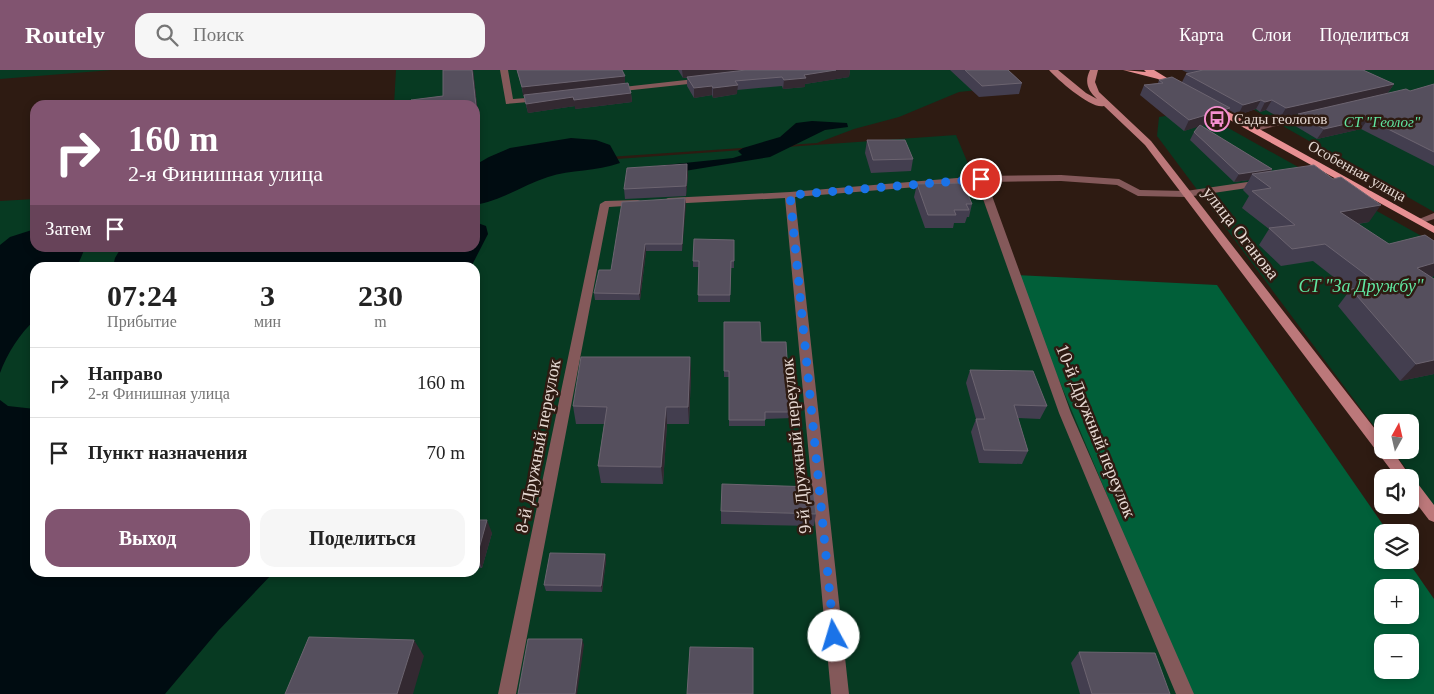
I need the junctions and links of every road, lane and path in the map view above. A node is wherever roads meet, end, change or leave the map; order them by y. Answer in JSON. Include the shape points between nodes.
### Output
{"nodes":[{"id":1,"x":504,"y":70,"type":"edge"},
{"id":2,"x":1053,"y":70,"type":"edge"},
{"id":3,"x":1094,"y":70,"type":"edge"},
{"id":4,"x":1127,"y":70,"type":"edge"},
{"id":5,"x":1148,"y":70,"type":"edge"},
{"id":6,"x":1162,"y":78,"type":"junction"},
{"id":7,"x":715,"y":79,"type":"edge"},
{"id":8,"x":607,"y":91,"type":"edge"},
{"id":9,"x":1187,"y":92,"type":"edge"},
{"id":10,"x":549,"y":98,"type":"edge"},
{"id":11,"x":1203,"y":101,"type":"edge"},
{"id":12,"x":1319,"y":113,"type":"edge"},
{"id":13,"x":1121,"y":116,"type":"junction"},
{"id":14,"x":1252,"y":129,"type":"junction"},
{"id":15,"x":1332,"y":173,"type":"junction"},
{"id":16,"x":1313,"y":176,"type":"edge"},
{"id":17,"x":981,"y":179,"type":"junction"},
{"id":18,"x":1268,"y":182,"type":"edge"},
{"id":19,"x":1186,"y":194,"type":"junction"},
{"id":20,"x":790,"y":195,"type":"junction"},
{"id":21,"x":1434,"y":216,"type":"edge"},
{"id":22,"x":1419,"y":221,"type":"junction"},
{"id":23,"x":1434,"y":230,"type":"edge"},
{"id":24,"x":1374,"y":436,"type":"edge"},
{"id":25,"x":1419,"y":496,"type":"edge"},
{"id":26,"x":1434,"y":516,"type":"edge"},
{"id":27,"x":508,"y":694,"type":"edge"},
{"id":28,"x":840,"y":694,"type":"edge"},
{"id":29,"x":1185,"y":694,"type":"edge"}],
"edges":[{"from":1,"to":10,"type":"lane","via":[[510,102]]},
{"from":2,"to":13,"type":"main road","name":"улица Оганова","via":[[1083,95]]},
{"from":3,"to":13,"type":"main road","name":"улица Оганова","via":[[1090,85]]},
{"from":4,"to":6,"type":"main road"},
{"from":5,"to":6,"type":"main road"},
{"from":6,"to":9,"type":"main road"},
{"from":7,"to":8,"type":"lane"},
{"from":11,"to":14,"type":"main road","name":"Особенная улица"},
{"from":12,"to":14,"type":"lane"},
{"from":13,"to":19,"type":"main road","name":"улица Оганова","via":[[1148,143]]},
{"from":14,"to":15,"type":"main road","name":"Особенная улица"},
{"from":15,"to":16,"type":"lane"},
{"from":15,"to":22,"type":"main road","name":"Особенная улица"},
{"from":17,"to":19,"type":"lane","via":[[1061,178],[1119,182],[1138,193]]},
{"from":17,"to":20,"type":"lane"},
{"from":17,"to":29,"type":"lane","name":"10-й Дружный переулок","via":[[1065,413]]},
{"from":18,"to":19,"type":"lane"},
{"from":19,"to":24,"type":"main road","name":"улица Оганова"},
{"from":20,"to":27,"type":"lane","name":"8-й Дружный переулок","via":[[605,204]]},
{"from":20,"to":28,"type":"lane","name":"9-й Дружный переулок"},
{"from":21,"to":22,"type":"lane"},
{"from":22,"to":23,"type":"main road","name":"Особенная улица"},
{"from":25,"to":26,"type":"main road"}]}
